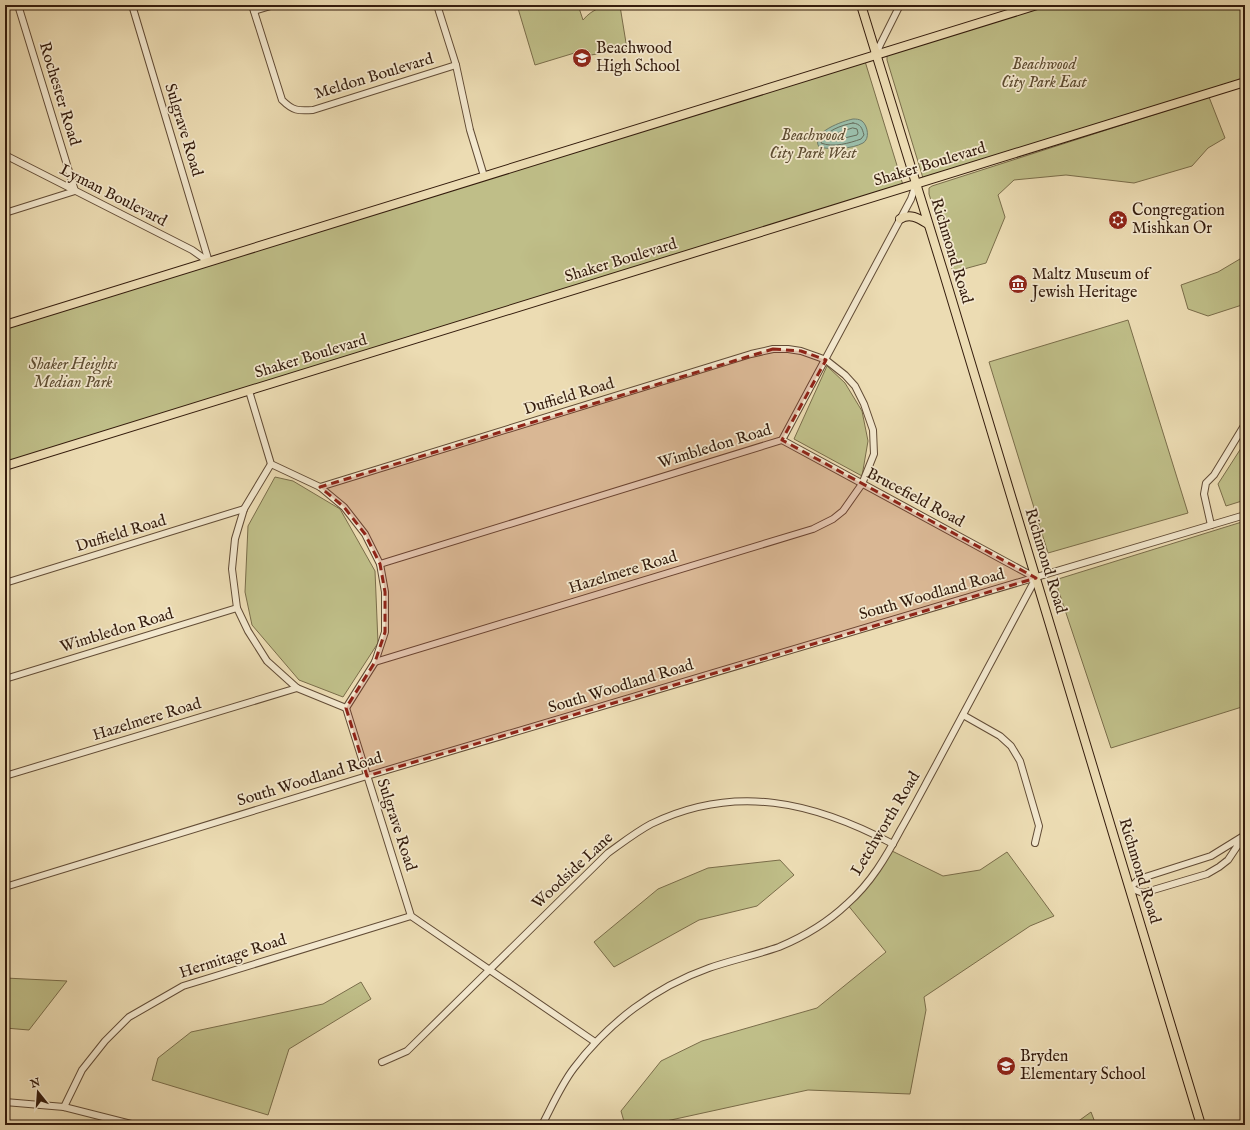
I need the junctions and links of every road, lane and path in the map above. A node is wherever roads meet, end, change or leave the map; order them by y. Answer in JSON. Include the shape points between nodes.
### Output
{"nodes":[{"id":1,"x":18,"y":5,"type":"edge"},
{"id":2,"x":132,"y":5,"type":"edge"},
{"id":3,"x":274,"y":5,"type":"edge"},
{"id":4,"x":437,"y":5,"type":"edge"},
{"id":5,"x":861,"y":5,"type":"edge"},
{"id":6,"x":900,"y":5,"type":"edge"},
{"id":7,"x":1037,"y":5,"type":"edge"},
{"id":8,"x":253,"y":8,"type":"edge"},
{"id":9,"x":876,"y":55,"type":"junction"},
{"id":10,"x":456,"y":65,"type":"junction"},
{"id":11,"x":1245,"y":82,"type":"edge"},
{"id":12,"x":5,"y":155,"type":"edge"},
{"id":13,"x":484,"y":176,"type":"junction"},
{"id":14,"x":916,"y":184,"type":"junction"},
{"id":15,"x":75,"y":191,"type":"junction"},
{"id":16,"x":5,"y":213,"type":"edge"},
{"id":17,"x":900,"y":219,"type":"junction"},
{"id":18,"x":928,"y":224,"type":"junction"},
{"id":19,"x":209,"y":262,"type":"junction"},
{"id":20,"x":5,"y":325,"type":"edge"},
{"id":21,"x":826,"y":360,"type":"junction"},
{"id":22,"x":249,"y":391,"type":"junction"},
{"id":23,"x":1245,"y":424,"type":"edge"},
{"id":24,"x":782,"y":440,"type":"junction"},
{"id":25,"x":271,"y":464,"type":"junction"},
{"id":26,"x":5,"y":466,"type":"edge"},
{"id":27,"x":862,"y":484,"type":"junction"},
{"id":28,"x":320,"y":487,"type":"junction"},
{"id":29,"x":244,"y":509,"type":"junction"},
{"id":30,"x":1245,"y":515,"type":"edge"},
{"id":31,"x":1210,"y":525,"type":"junction"},
{"id":32,"x":380,"y":564,"type":"junction"},
{"id":33,"x":1036,"y":578,"type":"junction"},
{"id":34,"x":5,"y":583,"type":"edge"},
{"id":35,"x":237,"y":608,"type":"junction"},
{"id":36,"x":375,"y":662,"type":"junction"},
{"id":37,"x":5,"y":679,"type":"edge"},
{"id":38,"x":297,"y":688,"type":"junction"},
{"id":39,"x":346,"y":708,"type":"junction"},
{"id":40,"x":963,"y":715,"type":"junction"},
{"id":41,"x":5,"y":776,"type":"edge"},
{"id":42,"x":367,"y":776,"type":"junction"},
{"id":43,"x":1244,"y":835,"type":"edge"},
{"id":44,"x":1035,"y":842,"type":"dead end"},
{"id":45,"x":893,"y":844,"type":"junction"},
{"id":46,"x":5,"y":887,"type":"edge"},
{"id":47,"x":1130,"y":888,"type":"junction"},
{"id":48,"x":411,"y":916,"type":"junction"},
{"id":49,"x":490,"y":970,"type":"junction"},
{"id":50,"x":595,"y":1042,"type":"junction"},
{"id":51,"x":382,"y":1062,"type":"dead end"},
{"id":52,"x":5,"y":1102,"type":"edge"},
{"id":53,"x":64,"y":1107,"type":"junction"},
{"id":54,"x":135,"y":1125,"type":"edge"},
{"id":55,"x":542,"y":1125,"type":"edge"},
{"id":56,"x":1201,"y":1125,"type":"edge"}],
"edges":[{"from":1,"to":15,"type":"street","name":"Rochester Road"},
{"from":2,"to":19,"type":"street","name":"Sulgrave Road"},
{"from":3,"to":8,"type":"street"},
{"from":4,"to":10,"type":"street"},
{"from":5,"to":9,"type":"main road","name":"Richmond Road"},
{"from":6,"to":9,"type":"street"},
{"from":7,"to":9,"type":"main road"},
{"from":8,"to":10,"type":"street","name":"Meldon Boulevard","via":[[282,100],[290,107],[302,111],[313,110]]},
{"from":9,"to":13,"type":"main road"},
{"from":9,"to":14,"type":"main road","name":"Richmond Road"},
{"from":10,"to":13,"type":"street","via":[[470,130]]},
{"from":11,"to":14,"type":"main road","name":"Shaker Boulevard"},
{"from":12,"to":15,"type":"street","name":"Lyman Boulevard"},
{"from":13,"to":19,"type":"main road"},
{"from":14,"to":17,"type":"street","name":"Wimbledon Road"},
{"from":14,"to":18,"type":"main road","name":"Richmond Road"},
{"from":14,"to":22,"type":"main road","name":"Shaker Boulevard"},
{"from":15,"to":16,"type":"street"},
{"from":15,"to":19,"type":"street","name":"Lyman Boulevard","via":[[192,250]]},
{"from":17,"to":18,"type":"main road","via":[[912,216]]},
{"from":17,"to":21,"type":"street","name":"Wimbledon Road"},
{"from":18,"to":33,"type":"main road","name":"Richmond Road"},
{"from":19,"to":20,"type":"main road"},
{"from":21,"to":24,"type":"street","name":"Wimbledon Road"},
{"from":21,"to":27,"type":"street","name":"Duffield Road","via":[[855,386],[873,430],[874,454]]},
{"from":21,"to":28,"type":"street","name":"Duffield Road","via":[[801,350],[773,349],[751,354]]},
{"from":22,"to":25,"type":"street"},
{"from":22,"to":26,"type":"main road","name":"Shaker Boulevard"},
{"from":23,"to":31,"type":"street","via":[[1214,475],[1206,483],[1204,494]]},
{"from":24,"to":27,"type":"street","name":"Brucefield Road"},
{"from":24,"to":32,"type":"street","name":"Wimbledon Road"},
{"from":25,"to":28,"type":"street"},
{"from":25,"to":29,"type":"street"},
{"from":27,"to":33,"type":"street","name":"Brucefield Road"},
{"from":27,"to":36,"type":"street","name":"Hazelmere Road","via":[[843,511],[813,529]]},
{"from":28,"to":32,"type":"street","via":[[344,507],[365,534]]},
{"from":29,"to":34,"type":"street","name":"Duffield Road"},
{"from":29,"to":35,"type":"street","via":[[235,539],[232,569]]},
{"from":30,"to":31,"type":"street","name":"South Woodland Road"},
{"from":31,"to":33,"type":"street","name":"South Woodland Road"},
{"from":32,"to":36,"type":"street","via":[[385,592],[385,632]]},
{"from":33,"to":40,"type":"street","name":"Letchworth Road"},
{"from":33,"to":42,"type":"street","name":"South Woodland Road"},
{"from":33,"to":47,"type":"main road","name":"Richmond Road"},
{"from":35,"to":37,"type":"street","name":"Wimbledon Road"},
{"from":35,"to":38,"type":"street","via":[[267,661]]},
{"from":36,"to":39,"type":"street"},
{"from":38,"to":39,"type":"street"},
{"from":38,"to":41,"type":"street","name":"Hazelmere Road"},
{"from":39,"to":42,"type":"street","name":"Sulgrave Road"},
{"from":40,"to":44,"type":"street","via":[[1000,736],[1011,746],[1020,761],[1039,826]]},
{"from":40,"to":45,"type":"street","name":"Letchworth Road"},
{"from":42,"to":46,"type":"street","name":"South Woodland Road"},
{"from":42,"to":48,"type":"street","name":"Sulgrave Road"},
{"from":43,"to":47,"type":"street","via":[[1211,856],[1139,879]]},
{"from":43,"to":47,"type":"street","via":[[1228,860],[1207,874],[1144,892]]},
{"from":45,"to":49,"type":"street","name":"Woodside Lane","via":[[856,825],[808,809],[764,801],[718,803],[671,815],[630,837],[608,853]]},
{"from":45,"to":50,"type":"street","name":"Letchworth Road","via":[[880,867],[862,889],[827,921],[803,936],[779,946],[690,975],[670,985],[632,1010]]},
{"from":47,"to":56,"type":"main road","name":"Richmond Road"},
{"from":48,"to":49,"type":"street"},
{"from":48,"to":53,"type":"street","name":"Hermitage Road","via":[[182,986],[129,1018],[105,1041],[82,1070]]},
{"from":49,"to":50,"type":"street"},
{"from":49,"to":51,"type":"street","name":"Woodside Lane","via":[[407,1051]]},
{"from":50,"to":55,"type":"street","name":"Letchworth Road","via":[[573,1069]]},
{"from":52,"to":53,"type":"street"},
{"from":53,"to":54,"type":"street"}]}
